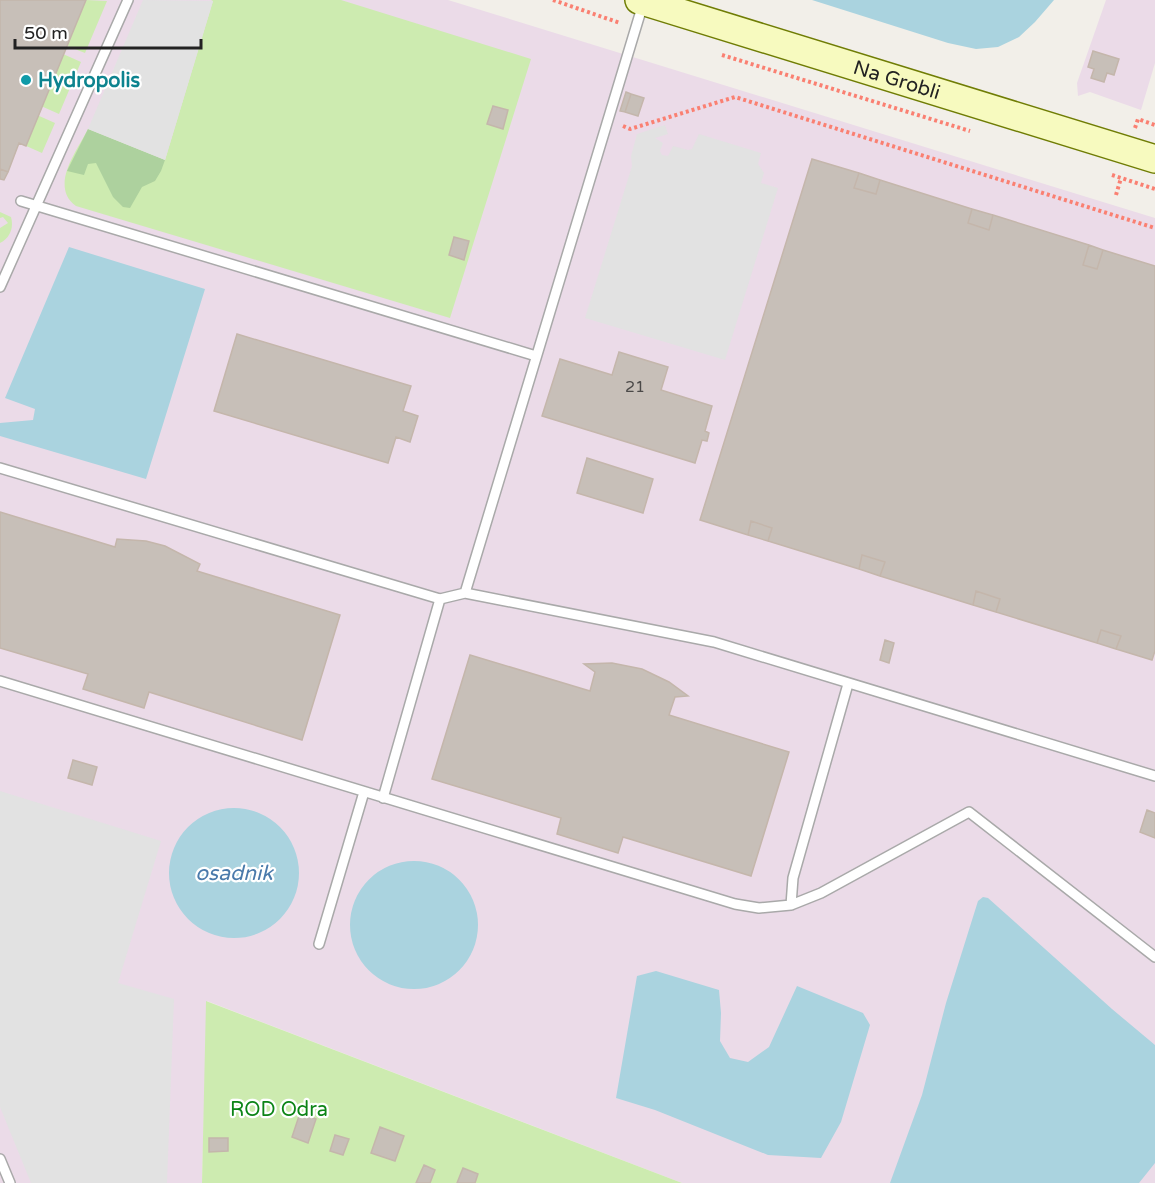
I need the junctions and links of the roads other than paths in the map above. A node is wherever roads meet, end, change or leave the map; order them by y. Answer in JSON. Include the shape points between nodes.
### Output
{"nodes":[{"id":1,"x":128,"y":0,"type":"edge"},
{"id":2,"x":641,"y":1,"type":"edge"},
{"id":3,"x":1155,"y":159,"type":"edge"},
{"id":4,"x":21,"y":201,"type":"dead end"},
{"id":5,"x":36,"y":207,"type":"junction"},
{"id":6,"x":0,"y":287,"type":"edge"},
{"id":7,"x":536,"y":356,"type":"junction"},
{"id":8,"x":0,"y":468,"type":"edge"},
{"id":9,"x":465,"y":593,"type":"junction"},
{"id":10,"x":440,"y":599,"type":"junction"},
{"id":11,"x":0,"y":681,"type":"edge"},
{"id":12,"x":848,"y":684,"type":"junction"},
{"id":13,"x":1155,"y":776,"type":"edge"},
{"id":14,"x":364,"y":792,"type":"junction"},
{"id":15,"x":383,"y":798,"type":"junction"},
{"id":16,"x":791,"y":905,"type":"junction"},
{"id":17,"x":319,"y":944,"type":"dead end"},
{"id":18,"x":1155,"y":957,"type":"edge"},
{"id":19,"x":0,"y":1159,"type":"edge"},
{"id":20,"x":10,"y":1183,"type":"edge"}],
"edges":[{"from":1,"to":5,"type":"lane"},
{"from":2,"to":3,"type":"street","name":"Na Grobli"},
{"from":2,"to":7,"type":"lane"},
{"from":4,"to":5,"type":"lane"},
{"from":5,"to":6,"type":"lane"},
{"from":5,"to":7,"type":"lane"},
{"from":7,"to":9,"type":"lane"},
{"from":8,"to":10,"type":"lane"},
{"from":9,"to":10,"type":"lane"},
{"from":9,"to":12,"type":"lane","via":[[714,642]]},
{"from":10,"to":15,"type":"lane"},
{"from":11,"to":14,"type":"lane"},
{"from":12,"to":13,"type":"lane"},
{"from":12,"to":16,"type":"lane","via":[[793,878]]},
{"from":14,"to":15,"type":"lane"},
{"from":14,"to":17,"type":"lane"},
{"from":15,"to":16,"type":"lane","via":[[735,904],[759,908]]},
{"from":16,"to":18,"type":"lane","via":[[821,893],[969,812]]},
{"from":19,"to":20,"type":"lane"}]}
